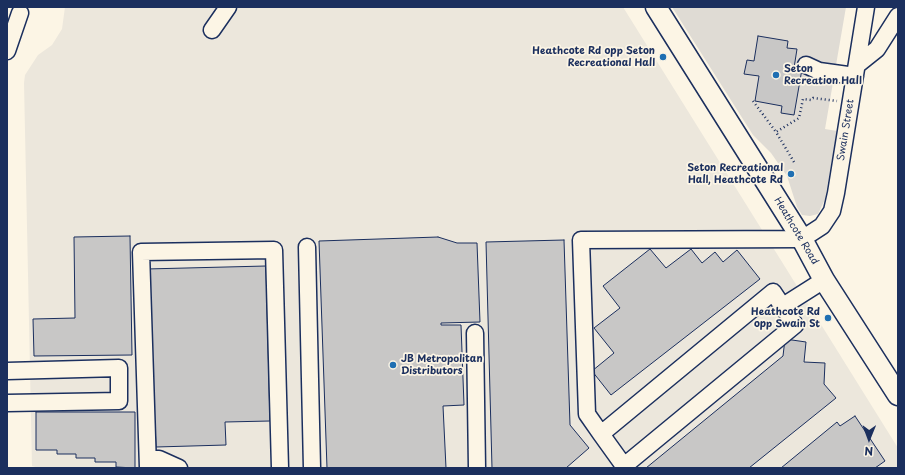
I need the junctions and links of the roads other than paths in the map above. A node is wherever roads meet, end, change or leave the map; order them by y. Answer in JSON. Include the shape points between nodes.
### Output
{"nodes":[{"id":1,"x":228,"y":7,"type":"edge"},
{"id":2,"x":656,"y":7,"type":"edge"},
{"id":3,"x":866,"y":7,"type":"edge"},
{"id":4,"x":20,"y":13,"type":"dead end"},
{"id":5,"x":898,"y":16,"type":"edge"},
{"id":6,"x":212,"y":30,"type":"dead end"},
{"id":7,"x":7,"y":51,"type":"edge"},
{"id":8,"x":806,"y":65,"type":"dead end"},
{"id":9,"x":856,"y":71,"type":"junction"},
{"id":10,"x":802,"y":239,"type":"junction"},
{"id":11,"x":307,"y":247,"type":"dead end"},
{"id":12,"x":824,"y":280,"type":"junction"},
{"id":13,"x":782,"y":306,"type":"junction"},
{"id":14,"x":475,"y":333,"type":"dead end"},
{"id":15,"x":7,"y":370,"type":"edge"},
{"id":16,"x":898,"y":395,"type":"edge"},
{"id":17,"x":7,"y":403,"type":"edge"},
{"id":18,"x":601,"y":434,"type":"junction"},
{"id":19,"x":148,"y":463,"type":"edge"},
{"id":20,"x":623,"y":467,"type":"edge"},
{"id":21,"x":179,"y":468,"type":"edge"},
{"id":22,"x":280,"y":468,"type":"edge"},
{"id":23,"x":312,"y":468,"type":"edge"},
{"id":24,"x":477,"y":468,"type":"edge"}],
"edges":[{"from":1,"to":6,"type":"street"},
{"from":2,"to":10,"type":"main road","name":"Heathcote Road"},
{"from":3,"to":9,"type":"street","name":"Swain Street"},
{"from":4,"to":7,"type":"street"},
{"from":5,"to":9,"type":"street","via":[[877,49]]},
{"from":8,"to":9,"type":"street","via":[[819,72]]},
{"from":9,"to":10,"type":"street","name":"Swain Street","via":[[832,210],[822,226]]},
{"from":10,"to":12,"type":"main road","name":"Heathcote Road"},
{"from":10,"to":18,"type":"street","via":[[581,240],[587,414]]},
{"from":11,"to":23,"type":"street"},
{"from":12,"to":13,"type":"street"},
{"from":12,"to":16,"type":"main road","name":"Heathcote Road"},
{"from":13,"to":18,"type":"street","via":[[773,292]]},
{"from":13,"to":20,"type":"street","via":[[795,325]]},
{"from":14,"to":24,"type":"street"},
{"from":15,"to":17,"type":"street","via":[[118,368],[119,401]]},
{"from":18,"to":20,"type":"street"},
{"from":19,"to":21,"type":"street","via":[[159,459]]},
{"from":19,"to":22,"type":"street","via":[[141,252],[274,250]]}]}
